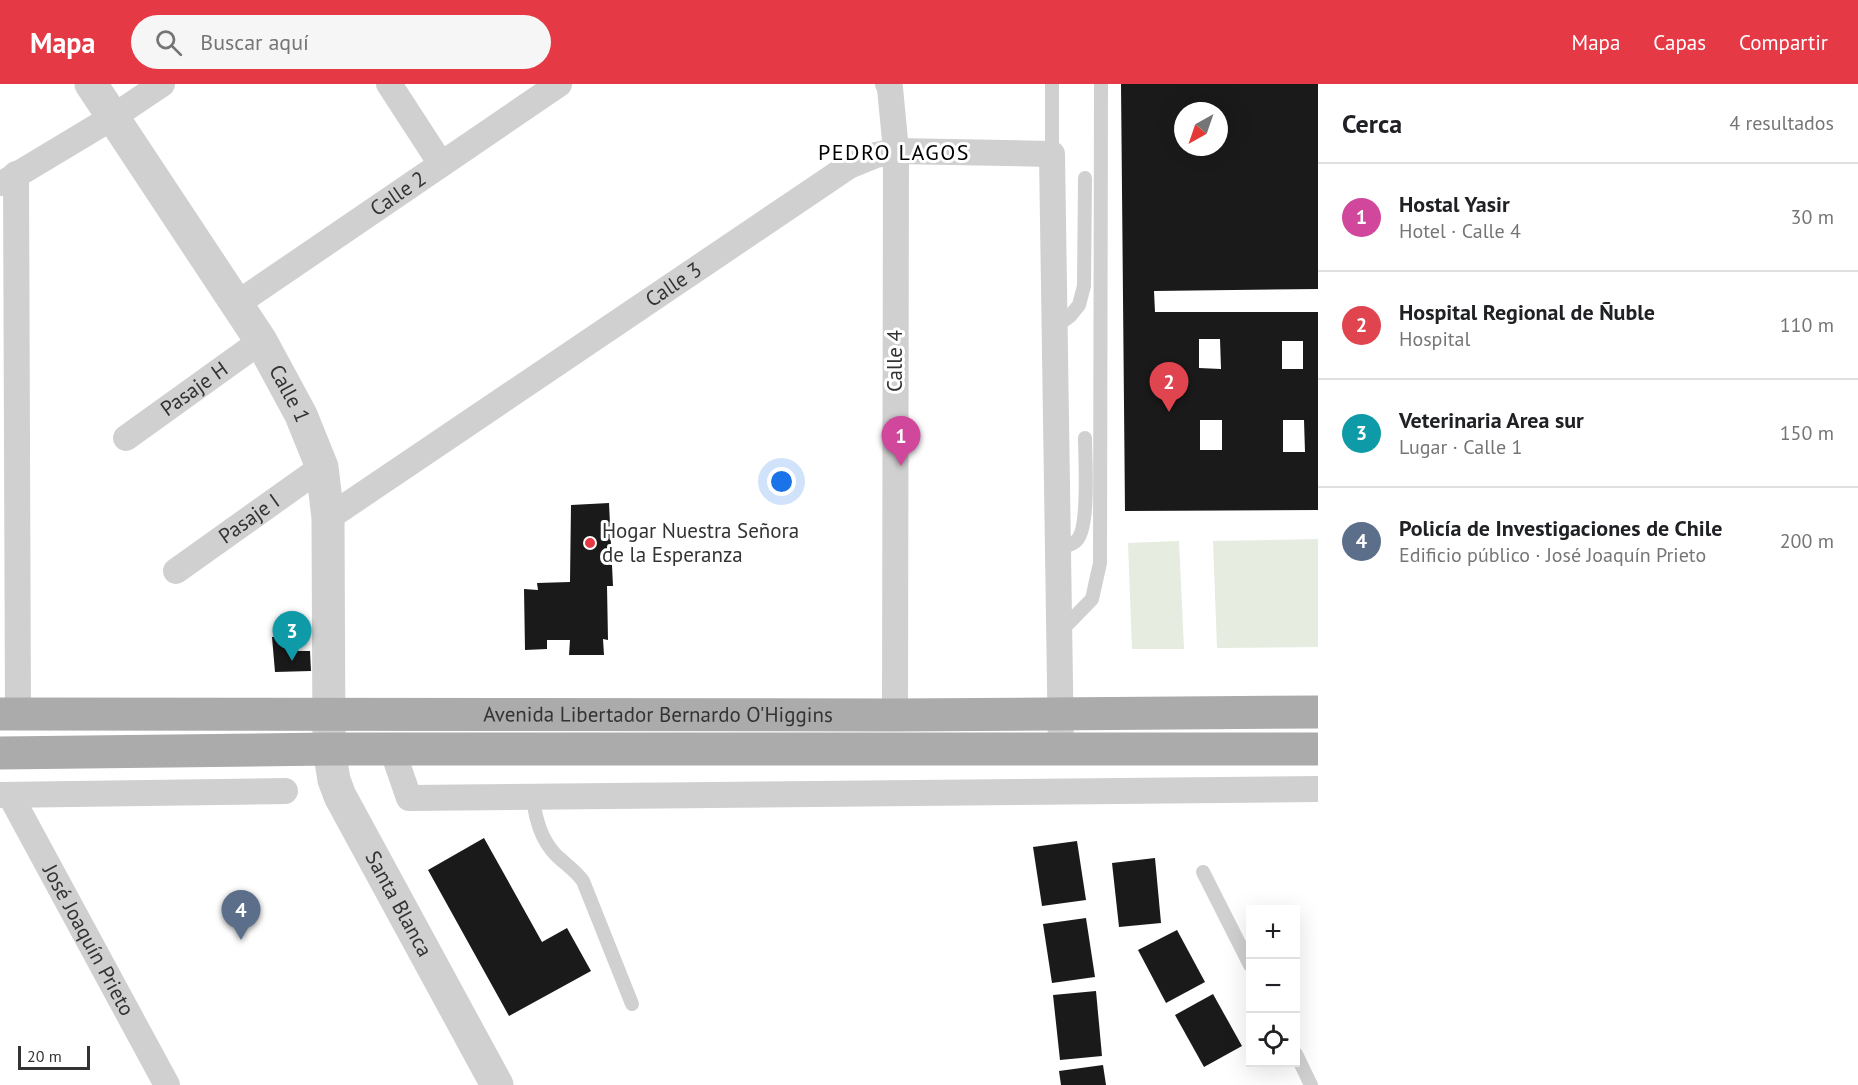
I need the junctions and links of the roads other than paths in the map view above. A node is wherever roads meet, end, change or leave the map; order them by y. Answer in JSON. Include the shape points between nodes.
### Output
{"nodes":[{"id":1,"x":91,"y":84,"type":"edge"},
{"id":2,"x":162,"y":84,"type":"edge"},
{"id":3,"x":389,"y":84,"type":"edge"},
{"id":4,"x":559,"y":84,"type":"edge"},
{"id":5,"x":888,"y":84,"type":"edge"},
{"id":6,"x":1052,"y":84,"type":"edge"},
{"id":7,"x":1101,"y":84,"type":"edge"},
{"id":8,"x":114,"y":117,"type":"junction"},
{"id":9,"x":896,"y":151,"type":"junction"},
{"id":10,"x":1052,"y":154,"type":"junction"},
{"id":11,"x":441,"y":164,"type":"junction"},
{"id":12,"x":1085,"y":178,"type":"dead end"},
{"id":13,"x":8,"y":180,"type":"edge"},
{"id":14,"x":238,"y":303,"type":"junction"},
{"id":15,"x":1055,"y":327,"type":"junction"},
{"id":16,"x":261,"y":341,"type":"junction"},
{"id":17,"x":126,"y":438,"type":"dead end"},
{"id":18,"x":1085,"y":438,"type":"dead end"},
{"id":19,"x":322,"y":467,"type":"junction"},
{"id":20,"x":328,"y":518,"type":"junction"},
{"id":21,"x":1058,"y":549,"type":"junction"},
{"id":22,"x":176,"y":571,"type":"dead end"},
{"id":23,"x":1059,"y":633,"type":"junction"},
{"id":24,"x":1318,"y":712,"type":"edge"},
{"id":25,"x":330,"y":713,"type":"junction"},
{"id":26,"x":1061,"y":713,"type":"junction"},
{"id":27,"x":9,"y":714,"type":"edge"},
{"id":28,"x":895,"y":715,"type":"junction"},
{"id":29,"x":329,"y":749,"type":"junction"},
{"id":30,"x":392,"y":749,"type":"junction"},
{"id":31,"x":1318,"y":749,"type":"edge"},
{"id":32,"x":1061,"y":750,"type":"junction"},
{"id":33,"x":215,"y":751,"type":"junction"},
{"id":34,"x":0,"y":753,"type":"edge"},
{"id":35,"x":1318,"y":789,"type":"edge"},
{"id":36,"x":285,"y":791,"type":"dead end"},
{"id":37,"x":201,"y":792,"type":"junction"},
{"id":38,"x":5,"y":795,"type":"edge"},
{"id":39,"x":533,"y":796,"type":"junction"},
{"id":40,"x":1203,"y":872,"type":"dead end"},
{"id":41,"x":1248,"y":959,"type":"edge"},
{"id":42,"x":632,"y":1004,"type":"dead end"},
{"id":43,"x":1300,"y":1062,"type":"edge"},
{"id":44,"x":167,"y":1085,"type":"edge"},
{"id":45,"x":497,"y":1085,"type":"edge"},
{"id":46,"x":1311,"y":1085,"type":"edge"}],
"edges":[{"from":1,"to":8,"type":"street","name":"Calle 1"},
{"from":2,"to":8,"type":"street"},
{"from":3,"to":11,"type":"street"},
{"from":4,"to":11,"type":"street","name":"Calle 2"},
{"from":5,"to":9,"type":"street","name":"Calle 4"},
{"from":6,"to":10,"type":"lane"},
{"from":7,"to":23,"type":"lane","via":[[1100,563],[1092,599]]},
{"from":8,"to":13,"type":"street"},
{"from":8,"to":14,"type":"street","name":"Calle 1"},
{"from":9,"to":10,"type":"street","name":"Calle 3"},
{"from":9,"to":20,"type":"street","name":"Calle 3","via":[[849,166]]},
{"from":9,"to":28,"type":"street","name":"Calle 4"},
{"from":10,"to":15,"type":"street"},
{"from":11,"to":14,"type":"street","name":"Calle 2"},
{"from":12,"to":15,"type":"lane","via":[[1084,286],[1079,305]]},
{"from":13,"to":27,"type":"street"},
{"from":14,"to":16,"type":"street","name":"Calle 1"},
{"from":15,"to":21,"type":"street"},
{"from":16,"to":17,"type":"street","name":"Pasaje H"},
{"from":16,"to":19,"type":"street","name":"Calle 1","via":[[301,415]]},
{"from":18,"to":21,"type":"lane","via":[[1082,531],[1076,541]]},
{"from":19,"to":20,"type":"street","name":"Calle 1"},
{"from":19,"to":22,"type":"street","name":"Pasaje I"},
{"from":20,"to":25,"type":"street","name":"Calle 1"},
{"from":21,"to":23,"type":"street"},
{"from":23,"to":26,"type":"street"},
{"from":24,"to":26,"type":"main road","name":"Avenida Libertador Bernardo O'Higgins"},
{"from":25,"to":27,"type":"main road","name":"Avenida Libertador Bernardo O'Higgins"},
{"from":25,"to":28,"type":"main road","name":"Avenida Libertador Bernardo O'Higgins"},
{"from":25,"to":29,"type":"street","name":"Santa Blanca"},
{"from":26,"to":28,"type":"main road","name":"Avenida Libertador Bernardo O'Higgins"},
{"from":26,"to":32,"type":"street"},
{"from":29,"to":30,"type":"main road","name":"Avenida Libertador Bernardo O'Higgins"},
{"from":29,"to":33,"type":"main road","name":"Avenida Libertador Bernardo O'Higgins"},
{"from":29,"to":45,"type":"street","name":"Santa Blanca","via":[[340,796]]},
{"from":30,"to":32,"type":"main road","name":"Avenida Libertador Bernardo O'Higgins"},
{"from":30,"to":39,"type":"street","via":[[409,798]]},
{"from":31,"to":32,"type":"main road","name":"Avenida Libertador Bernardo O'Higgins"},
{"from":33,"to":34,"type":"main road","name":"Avenida Libertador Bernardo O'Higgins"},
{"from":33,"to":37,"type":"street"},
{"from":35,"to":39,"type":"street"},
{"from":36,"to":37,"type":"street"},
{"from":37,"to":38,"type":"street"},
{"from":38,"to":44,"type":"street","name":"José Joaquín Prieto"},
{"from":39,"to":42,"type":"lane","via":[[545,840],[583,881]]},
{"from":40,"to":41,"type":"lane"},
{"from":43,"to":46,"type":"lane"}]}
